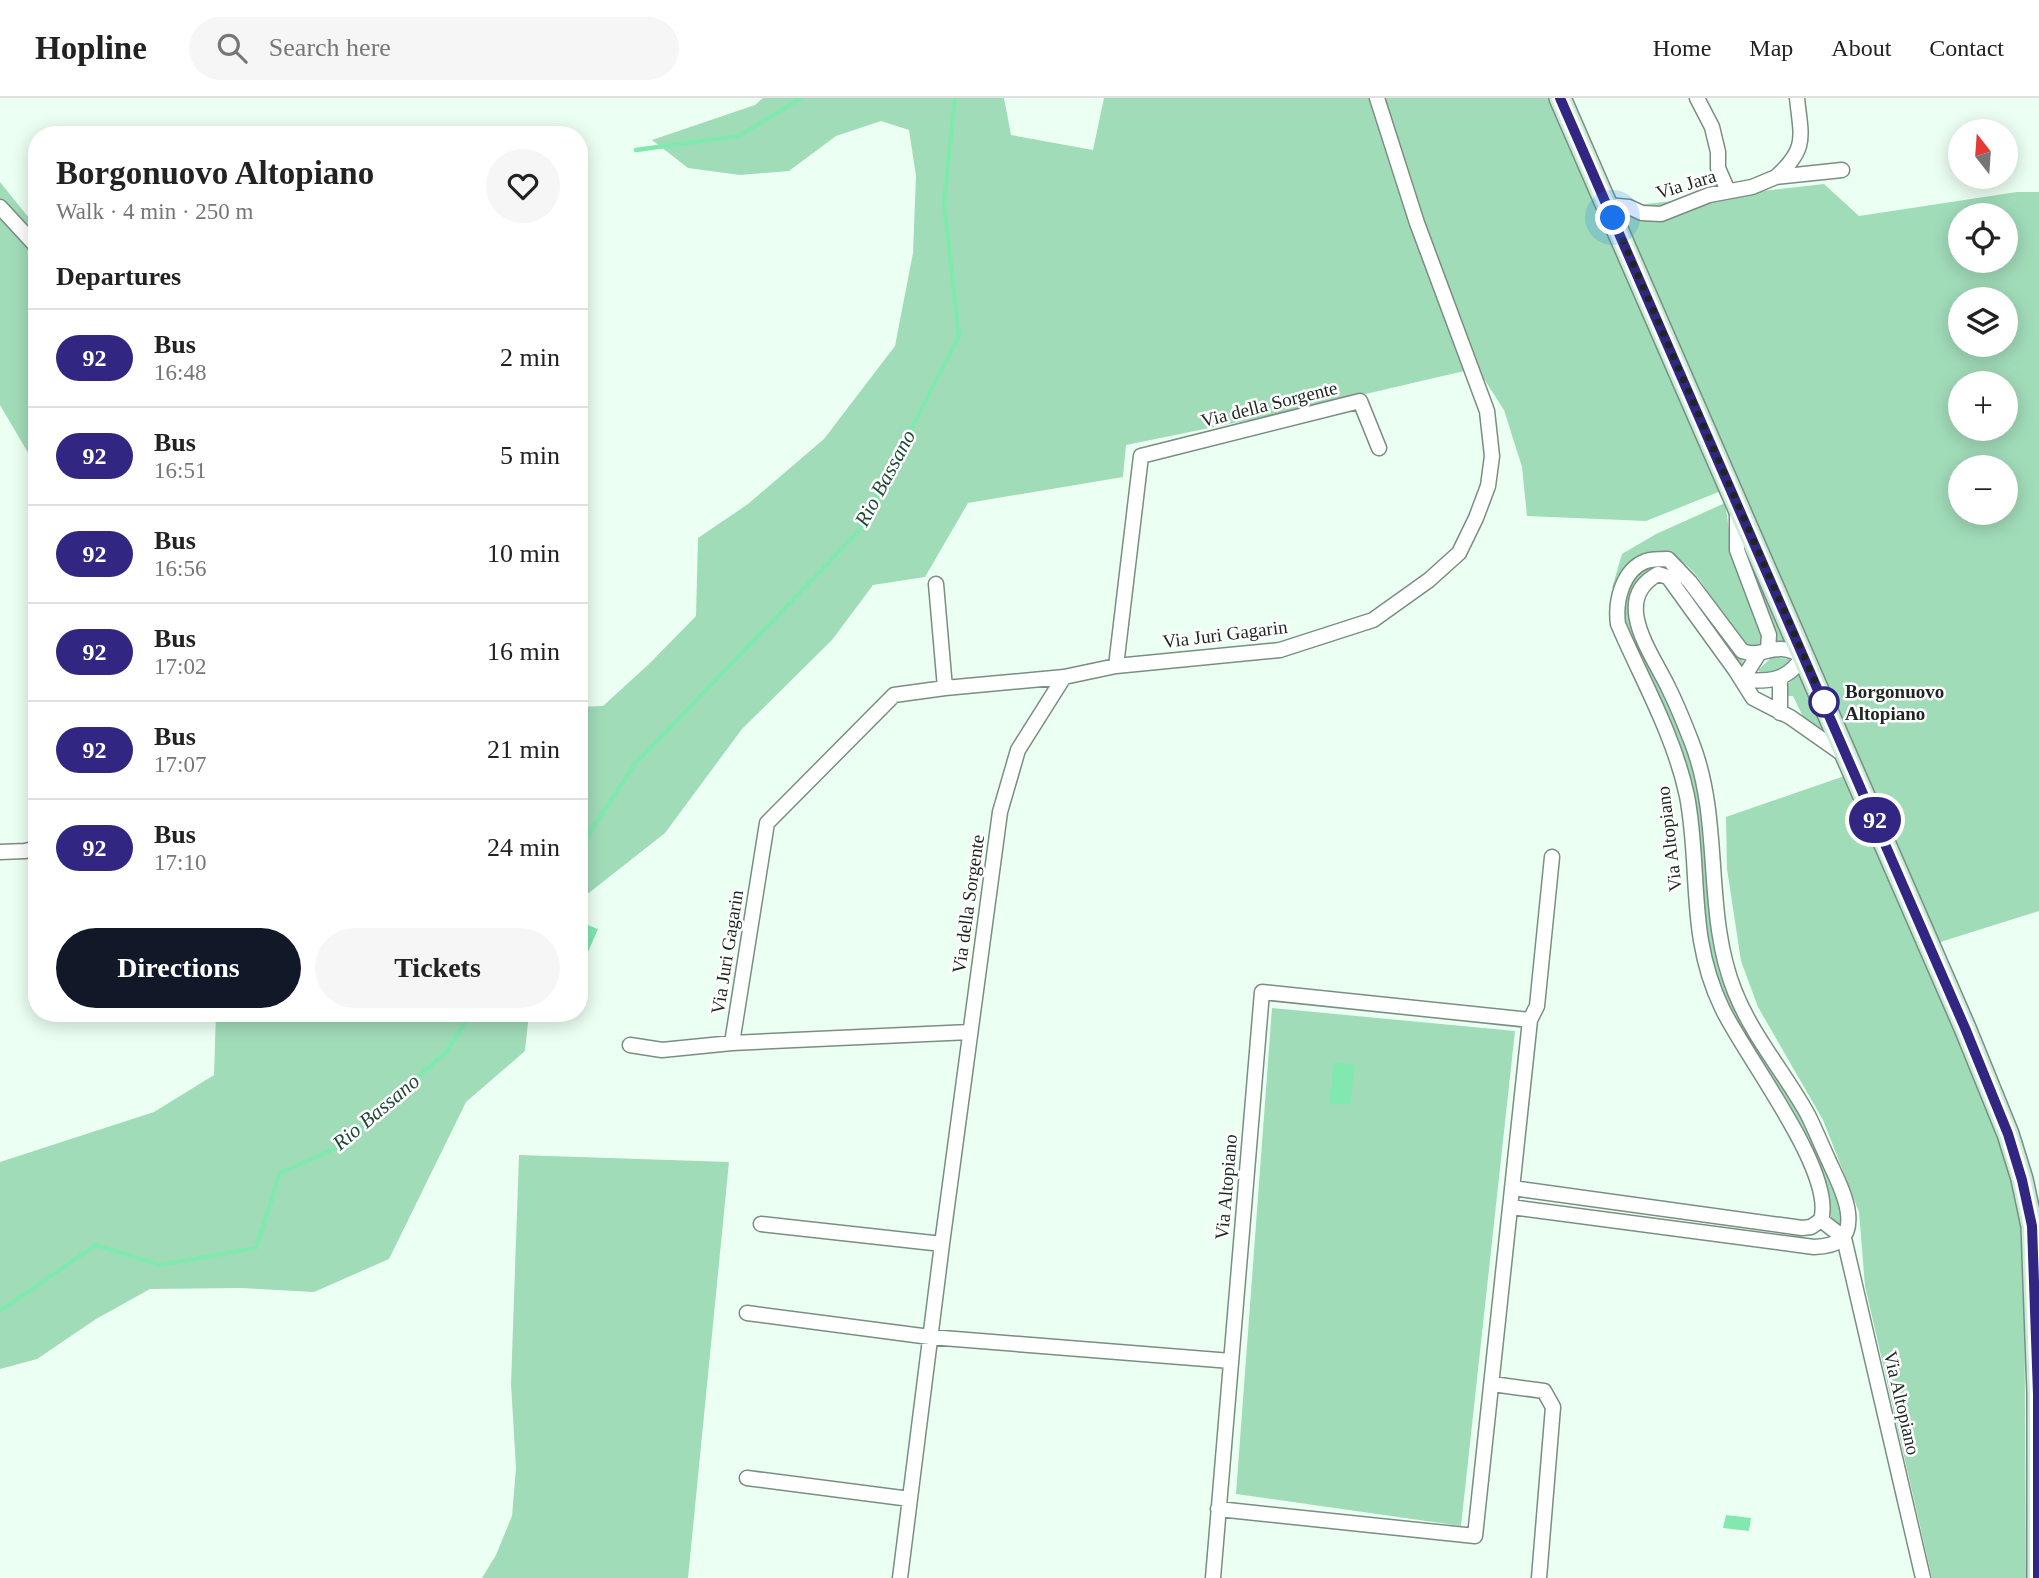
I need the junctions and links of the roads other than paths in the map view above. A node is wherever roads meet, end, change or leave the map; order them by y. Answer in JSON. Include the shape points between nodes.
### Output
{"nodes":[{"id":1,"x":1377,"y":98,"type":"edge"},
{"id":2,"x":1560,"y":98,"type":"edge"},
{"id":3,"x":1697,"y":98,"type":"edge"},
{"id":4,"x":1797,"y":98,"type":"edge"},
{"id":5,"x":1842,"y":170,"type":"dead end"},
{"id":6,"x":1776,"y":177,"type":"junction"},
{"id":7,"x":1728,"y":191,"type":"junction"},
{"id":8,"x":1607,"y":205,"type":"junction"},
{"id":9,"x":0,"y":207,"type":"edge"},
{"id":10,"x":28,"y":237,"type":"edge"},
{"id":11,"x":1379,"y":448,"type":"dead end"},
{"id":12,"x":1737,"y":502,"type":"junction"},
{"id":13,"x":936,"y":584,"type":"dead end"},
{"id":14,"x":1763,"y":652,"type":"junction"},
{"id":15,"x":1803,"y":655,"type":"junction"},
{"id":16,"x":1116,"y":666,"type":"junction"},
{"id":17,"x":1064,"y":677,"type":"junction"},
{"id":18,"x":1780,"y":678,"type":"junction"},
{"id":19,"x":1742,"y":680,"type":"junction"},
{"id":20,"x":945,"y":688,"type":"junction"},
{"id":21,"x":1780,"y":713,"type":"junction"},
{"id":22,"x":1848,"y":758,"type":"junction"},
{"id":23,"x":28,"y":850,"type":"edge"},
{"id":24,"x":0,"y":852,"type":"edge"},
{"id":25,"x":1552,"y":857,"type":"dead end"},
{"id":26,"x":1531,"y":1020,"type":"junction"},
{"id":27,"x":970,"y":1032,"type":"junction"},
{"id":28,"x":732,"y":1043,"type":"junction"},
{"id":29,"x":630,"y":1045,"type":"dead end"},
{"id":30,"x":1513,"y":1188,"type":"junction"},
{"id":31,"x":1511,"y":1207,"type":"junction"},
{"id":32,"x":1821,"y":1220,"type":"junction"},
{"id":33,"x":761,"y":1224,"type":"dead end"},
{"id":34,"x":1844,"y":1238,"type":"junction"},
{"id":35,"x":942,"y":1244,"type":"junction"},
{"id":36,"x":747,"y":1313,"type":"dead end"},
{"id":37,"x":930,"y":1337,"type":"junction"},
{"id":38,"x":1231,"y":1361,"type":"junction"},
{"id":39,"x":1492,"y":1384,"type":"junction"},
{"id":40,"x":2038,"y":1437,"type":"edge"},
{"id":41,"x":747,"y":1478,"type":"dead end"},
{"id":42,"x":909,"y":1499,"type":"junction"},
{"id":43,"x":1218,"y":1509,"type":"junction"},
{"id":44,"x":2038,"y":1572,"type":"edge"},
{"id":45,"x":900,"y":1578,"type":"edge"},
{"id":46,"x":1213,"y":1578,"type":"edge"},
{"id":47,"x":1539,"y":1578,"type":"edge"},
{"id":48,"x":1923,"y":1578,"type":"edge"}],
"edges":[{"from":1,"to":16,"type":"street","name":"Via Juri Gagarin","via":[[1417,223],[1487,411],[1492,456],[1488,486],[1476,518],[1459,553],[1373,620],[1280,650]]},
{"from":2,"to":8,"type":"main road"},
{"from":3,"to":7,"type":"street","via":[[1712,127],[1718,168]]},
{"from":4,"to":6,"type":"street","via":[[1800,147],[1793,162]]},
{"from":5,"to":6,"type":"street","name":"Via Jara"},
{"from":6,"to":7,"type":"street","name":"Via Jara"},
{"from":7,"to":8,"type":"street","name":"Via Jara","via":[[1661,214]]},
{"from":8,"to":12,"type":"main road"},
{"from":9,"to":10,"type":"street"},
{"from":11,"to":16,"type":"street","name":"Via della Sorgente","via":[[1360,401],[1141,456]]},
{"from":12,"to":14,"type":"street","via":[[1737,550],[1769,635]]},
{"from":12,"to":15,"type":"main road"},
{"from":13,"to":20,"type":"street"},
{"from":14,"to":15,"type":"street","name":"Via Altopiano","via":[[1784,649]]},
{"from":14,"to":19,"type":"street"},
{"from":14,"to":32,"type":"street","name":"Via Altopiano","via":[[1742,651],[1668,559],[1646,561],[1629,575],[1619,596],[1618,624],[1675,752],[1687,796],[1704,964],[1729,1023],[1809,1161],[1823,1197]]},
{"from":15,"to":18,"type":"street","via":[[1796,668]]},
{"from":15,"to":22,"type":"main road"},
{"from":16,"to":17,"type":"street","name":"Via Juri Gagarin"},
{"from":17,"to":20,"type":"street","name":"Via Juri Gagarin"},
{"from":17,"to":27,"type":"street","name":"Via della Sorgente","via":[[1018,750],[1000,812]]},
{"from":18,"to":19,"type":"street"},
{"from":18,"to":21,"type":"street"},
{"from":19,"to":21,"type":"street","name":"Via Altopiano","via":[[1753,698]]},
{"from":19,"to":34,"type":"street","name":"Via Altopiano","via":[[1668,577],[1658,574],[1648,580],[1638,594],[1636,617],[1693,745],[1705,787],[1717,908],[1729,974],[1742,1008],[1808,1115],[1832,1168],[1848,1211]]},
{"from":20,"to":28,"type":"street","name":"Via Juri Gagarin","via":[[894,695],[767,823]]},
{"from":21,"to":22,"type":"street","name":"Via Altopiano"},
{"from":22,"to":40,"type":"main road","via":[[1965,1028],[2022,1180],[2032,1226]]},
{"from":23,"to":24,"type":"street"},
{"from":25,"to":26,"type":"street","via":[[1537,1006]]},
{"from":26,"to":30,"type":"street"},
{"from":26,"to":38,"type":"street","name":"Via Altopiano","via":[[1262,992]]},
{"from":27,"to":28,"type":"street","name":"Via Juri Gagarin"},
{"from":27,"to":35,"type":"street","name":"Via della Sorgente"},
{"from":28,"to":29,"type":"street","name":"Via Juri Gagarin","via":[[662,1050]]},
{"from":30,"to":31,"type":"street"},
{"from":30,"to":32,"type":"street","via":[[1802,1228]]},
{"from":31,"to":34,"type":"street","via":[[1814,1247]]},
{"from":31,"to":39,"type":"street"},
{"from":32,"to":34,"type":"street"},
{"from":33,"to":35,"type":"street"},
{"from":34,"to":48,"type":"street","name":"Via Altopiano"},
{"from":35,"to":37,"type":"street"},
{"from":36,"to":37,"type":"street"},
{"from":37,"to":38,"type":"street"},
{"from":37,"to":42,"type":"street"},
{"from":38,"to":43,"type":"street","name":"Via Altopiano"},
{"from":39,"to":43,"type":"street","via":[[1475,1536]]},
{"from":39,"to":47,"type":"street","via":[[1544,1391],[1553,1407]]},
{"from":40,"to":44,"type":"main road"},
{"from":41,"to":42,"type":"street"},
{"from":42,"to":45,"type":"street"},
{"from":43,"to":46,"type":"street","name":"Via Altopiano"}]}
